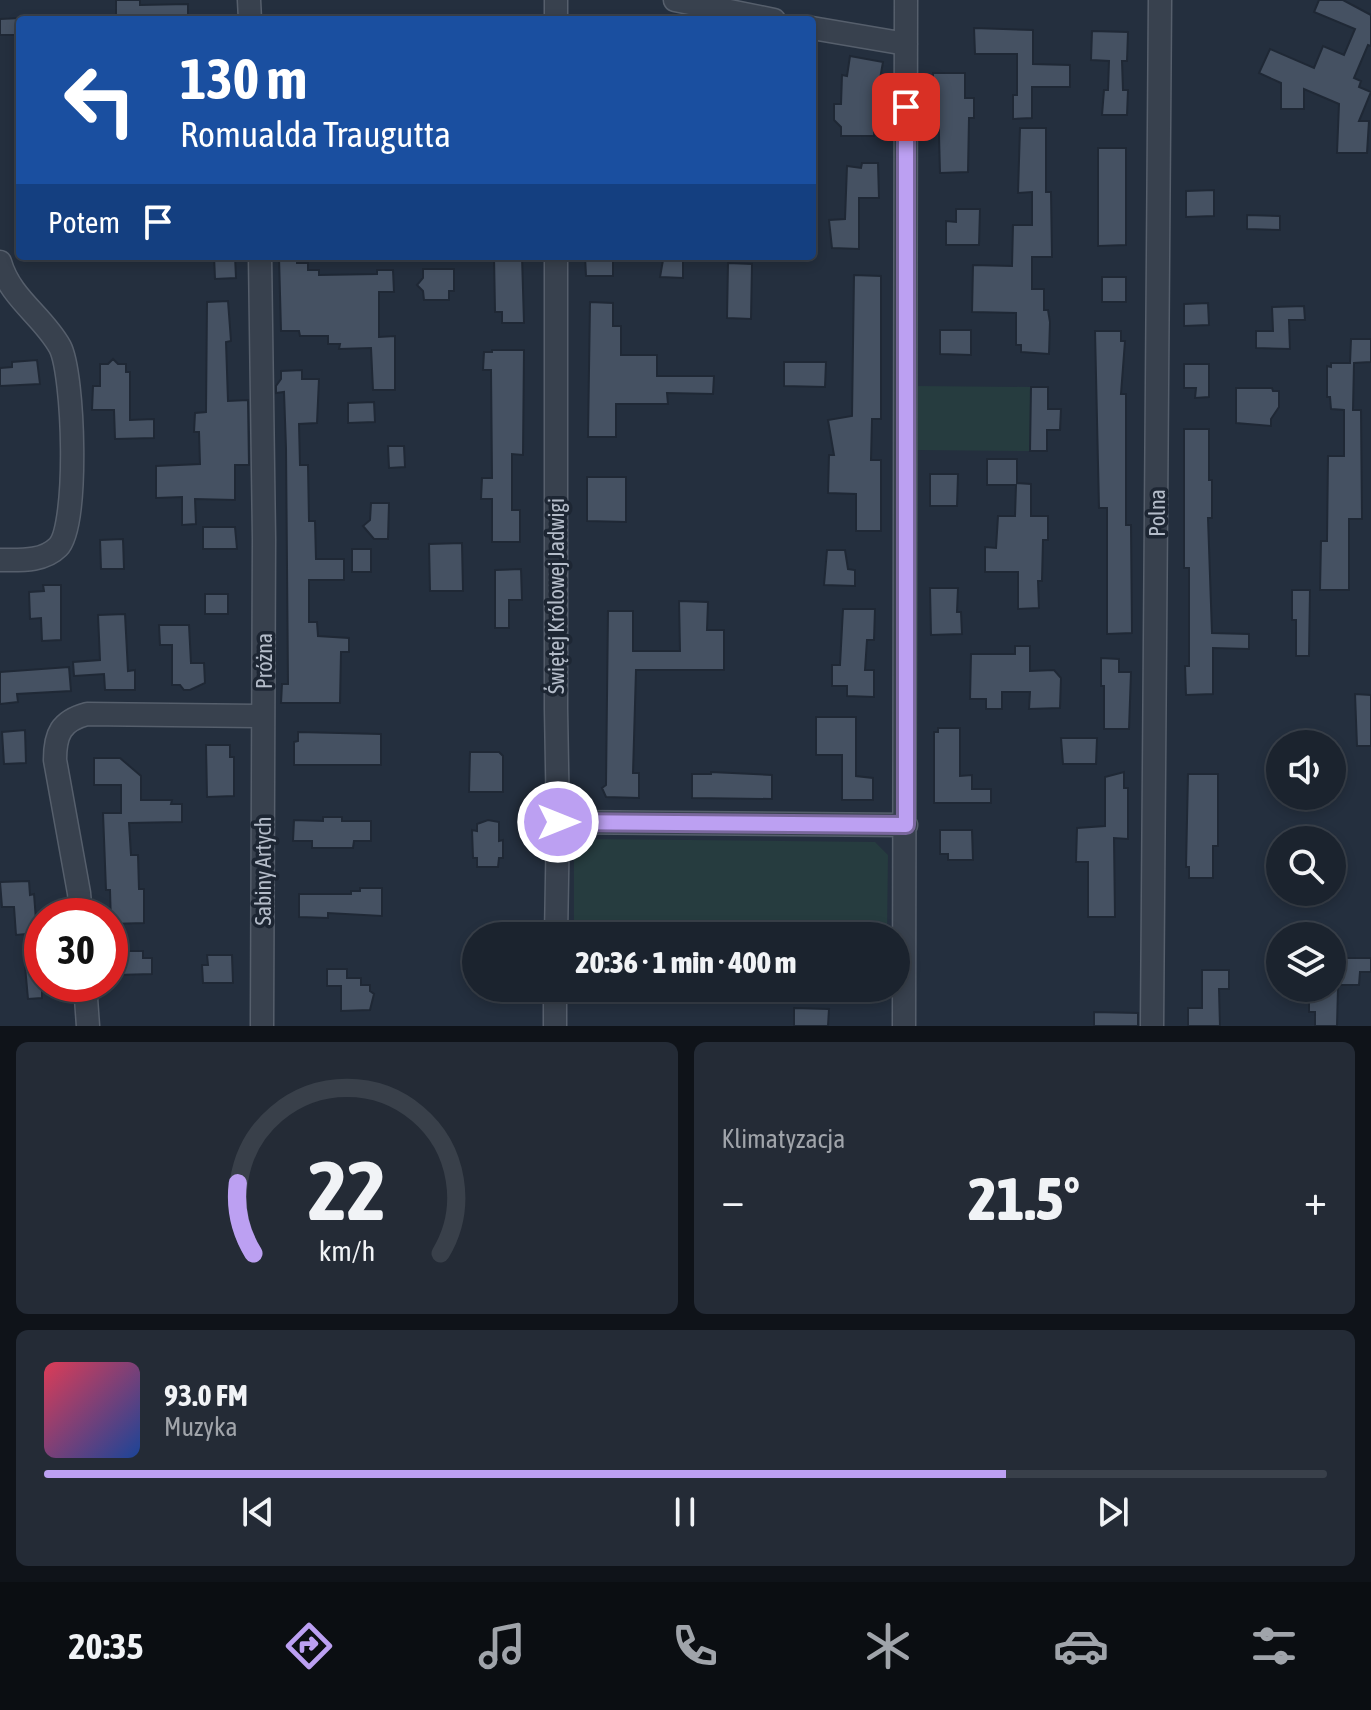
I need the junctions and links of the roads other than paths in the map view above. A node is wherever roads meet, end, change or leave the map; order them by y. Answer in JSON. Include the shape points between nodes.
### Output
{"nodes":[{"id":1,"x":675,"y":0,"type":"edge"},
{"id":2,"x":906,"y":0,"type":"edge"},
{"id":3,"x":1160,"y":0,"type":"edge"},
{"id":4,"x":754,"y":16,"type":"edge"},
{"id":5,"x":816,"y":29,"type":"edge"},
{"id":6,"x":906,"y":44,"type":"junction"},
{"id":7,"x":260,"y":260,"type":"edge"},
{"id":8,"x":556,"y":260,"type":"edge"},
{"id":9,"x":0,"y":262,"type":"edge"},
{"id":10,"x":0,"y":560,"type":"edge"},
{"id":11,"x":263,"y":716,"type":"junction"},
{"id":12,"x":558,"y":822,"type":"junction"},
{"id":13,"x":906,"y":825,"type":"junction"},
{"id":14,"x":79,"y":898,"type":"edge"},
{"id":15,"x":556,"y":922,"type":"edge"},
{"id":16,"x":86,"y":1002,"type":"edge"},
{"id":17,"x":555,"y":1002,"type":"edge"},
{"id":18,"x":88,"y":1026,"type":"edge"},
{"id":19,"x":262,"y":1026,"type":"edge"},
{"id":20,"x":555,"y":1026,"type":"edge"},
{"id":21,"x":904,"y":1026,"type":"edge"},
{"id":22,"x":1152,"y":1026,"type":"edge"}],
"edges":[{"from":1,"to":4,"type":"street"},
{"from":2,"to":6,"type":"street"},
{"from":3,"to":22,"type":"street","name":"Polna"},
{"from":5,"to":6,"type":"street"},
{"from":6,"to":13,"type":"street"},
{"from":7,"to":11,"type":"street","name":"Próżna"},
{"from":8,"to":12,"type":"street","name":"Świętej Królowej Jadwigi"},
{"from":9,"to":10,"type":"street","via":[[14,293],[60,346],[67,365],[71,516],[62,543],[47,555]]},
{"from":11,"to":14,"type":"street","name":"Próżna","via":[[87,714],[65,723],[55,741],[55,760]]},
{"from":11,"to":19,"type":"street","name":"Sabiny Artych"},
{"from":12,"to":13,"type":"street"},
{"from":12,"to":15,"type":"street","name":"Świętej Królowej Jadwigi"},
{"from":13,"to":21,"type":"street"},
{"from":16,"to":18,"type":"street"},
{"from":17,"to":20,"type":"street"}]}
